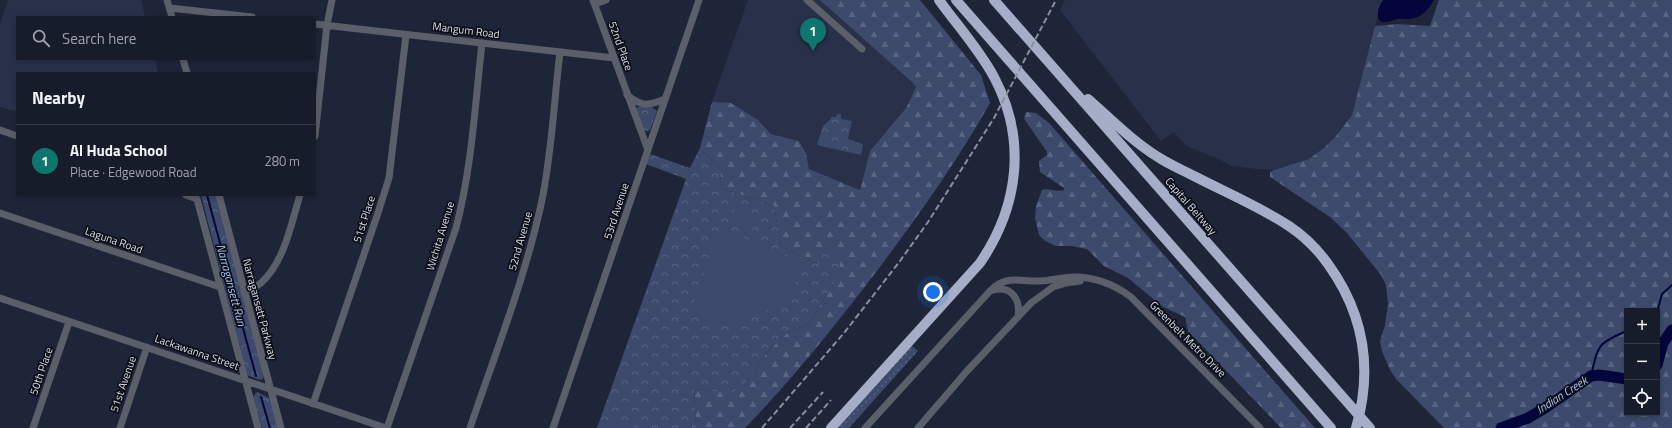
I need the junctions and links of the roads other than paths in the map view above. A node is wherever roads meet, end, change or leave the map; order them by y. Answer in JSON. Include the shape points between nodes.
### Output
{"nodes":[{"id":1,"x":167,"y":0,"type":"edge"},
{"id":2,"x":332,"y":0,"type":"edge"},
{"id":3,"x":606,"y":0,"type":"edge"},
{"id":4,"x":699,"y":0,"type":"edge"},
{"id":5,"x":807,"y":0,"type":"edge"},
{"id":6,"x":939,"y":0,"type":"edge"},
{"id":7,"x":956,"y":0,"type":"edge"},
{"id":8,"x":994,"y":0,"type":"edge"},
{"id":9,"x":594,"y":2,"type":"edge"},
{"id":10,"x":170,"y":8,"type":"junction"},
{"id":11,"x":172,"y":16,"type":"edge"},
{"id":12,"x":243,"y":16,"type":"edge"},
{"id":13,"x":316,"y":24,"type":"edge"},
{"id":14,"x":327,"y":25,"type":"junction"},
{"id":15,"x":406,"y":35,"type":"junction"},
{"id":16,"x":482,"y":43,"type":"junction"},
{"id":17,"x":862,"y":49,"type":"dead end"},
{"id":18,"x":560,"y":52,"type":"junction"},
{"id":19,"x":614,"y":58,"type":"junction"},
{"id":20,"x":183,"y":60,"type":"edge"},
{"id":21,"x":1050,"y":63,"type":"junction"},
{"id":22,"x":187,"y":72,"type":"edge"},
{"id":23,"x":627,"y":95,"type":"junction"},
{"id":24,"x":665,"y":99,"type":"junction"},
{"id":25,"x":316,"y":127,"type":"edge"},
{"id":26,"x":0,"y":130,"type":"edge"},
{"id":27,"x":16,"y":136,"type":"edge"},
{"id":28,"x":648,"y":150,"type":"junction"},
{"id":29,"x":189,"y":196,"type":"edge"},
{"id":30,"x":219,"y":196,"type":"edge"},
{"id":31,"x":300,"y":196,"type":"edge"},
{"id":32,"x":0,"y":213,"type":"edge"},
{"id":33,"x":1092,"y":280,"type":"junction"},
{"id":34,"x":220,"y":287,"type":"junction"},
{"id":35,"x":990,"y":291,"type":"junction"},
{"id":36,"x":244,"y":292,"type":"junction"},
{"id":37,"x":0,"y":298,"type":"edge"},
{"id":38,"x":1018,"y":317,"type":"junction"},
{"id":39,"x":69,"y":322,"type":"junction"},
{"id":40,"x":148,"y":347,"type":"junction"},
{"id":41,"x":246,"y":381,"type":"junction"},
{"id":42,"x":270,"y":390,"type":"junction"},
{"id":43,"x":313,"y":404,"type":"junction"},
{"id":44,"x":33,"y":428,"type":"edge"},
{"id":45,"x":120,"y":428,"type":"edge"},
{"id":46,"x":258,"y":428,"type":"edge"},
{"id":47,"x":281,"y":428,"type":"edge"},
{"id":48,"x":386,"y":428,"type":"edge"},
{"id":49,"x":470,"y":428,"type":"edge"},
{"id":50,"x":553,"y":428,"type":"edge"},
{"id":51,"x":831,"y":428,"type":"edge"},
{"id":52,"x":865,"y":428,"type":"edge"},
{"id":53,"x":918,"y":428,"type":"edge"},
{"id":54,"x":1260,"y":428,"type":"edge"},
{"id":55,"x":1331,"y":428,"type":"edge"},
{"id":56,"x":1356,"y":428,"type":"edge"},
{"id":57,"x":1370,"y":428,"type":"edge"}],
"edges":[{"from":1,"to":10,"type":"street"},
{"from":2,"to":14,"type":"street"},
{"from":3,"to":9,"type":"street","name":"52nd Place"},
{"from":4,"to":24,"type":"street","name":"53rd Avenue"},
{"from":5,"to":17,"type":"street"},
{"from":6,"to":51,"type":"highway","via":[[985,62],[1004,101],[1014,142],[1014,177],[1009,203],[1002,225],[980,263]]},
{"from":7,"to":55,"type":"highway"},
{"from":8,"to":21,"type":"highway","name":"Capital Beltway"},
{"from":9,"to":19,"type":"street","name":"52nd Place"},
{"from":10,"to":11,"type":"street"},
{"from":10,"to":12,"type":"street"},
{"from":13,"to":14,"type":"street","name":"Mangum Road"},
{"from":14,"to":15,"type":"street","name":"Mangum Road"},
{"from":14,"to":25,"type":"street"},
{"from":15,"to":16,"type":"street","name":"Mangum Road"},
{"from":15,"to":43,"type":"street","name":"51st Place","via":[[387,184]]},
{"from":16,"to":18,"type":"street","name":"Mangum Road"},
{"from":16,"to":48,"type":"street","name":"Wichita Avenue","via":[[464,196],[456,228]]},
{"from":18,"to":19,"type":"street","name":"Mangum Road"},
{"from":18,"to":49,"type":"street","name":"52nd Avenue","via":[[547,169],[539,214],[520,281]]},
{"from":19,"to":23,"type":"street","name":"52nd Place"},
{"from":20,"to":22,"type":"street"},
{"from":21,"to":56,"type":"highway","via":[[1158,158],[1291,227],[1322,257],[1335,274],[1354,312],[1363,345],[1365,380]]},
{"from":21,"to":57,"type":"highway","name":"Capital Beltway"},
{"from":23,"to":24,"type":"street","via":[[638,103],[651,105]]},
{"from":23,"to":28,"type":"street","name":"52nd Place"},
{"from":24,"to":28,"type":"street","name":"53rd Avenue"},
{"from":26,"to":27,"type":"street"},
{"from":28,"to":50,"type":"street","name":"53rd Avenue"},
{"from":29,"to":34,"type":"street","via":[[197,199]]},
{"from":30,"to":36,"type":"street","name":"Narragansett Parkway"},
{"from":31,"to":36,"type":"street","via":[[275,265],[259,284]]},
{"from":32,"to":34,"type":"street","name":"Laguna Road"},
{"from":33,"to":35,"type":"street","via":[[1073,277],[1038,281],[1011,279]]},
{"from":33,"to":38,"type":"street","via":[[1053,287],[1037,298]]},
{"from":33,"to":54,"type":"street","name":"Greenbelt Metro Drive","via":[[1115,286],[1131,297]]},
{"from":34,"to":41,"type":"street"},
{"from":35,"to":38,"type":"street","via":[[1003,290],[1011,293],[1018,303]]},
{"from":35,"to":52,"type":"street"},
{"from":36,"to":42,"type":"street","name":"Narragansett Parkway"},
{"from":37,"to":39,"type":"street","name":"Lackawanna Street"},
{"from":38,"to":53,"type":"street"},
{"from":39,"to":40,"type":"street","name":"Lackawanna Street"},
{"from":39,"to":44,"type":"street","name":"50th Place"},
{"from":40,"to":41,"type":"street","name":"Lackawanna Street"},
{"from":40,"to":45,"type":"street","name":"51st Avenue"},
{"from":41,"to":42,"type":"street","name":"Lackawanna Street"},
{"from":41,"to":46,"type":"street"},
{"from":42,"to":43,"type":"street","name":"Lackawanna Street"},
{"from":42,"to":47,"type":"street","name":"Narragansett Parkway"},
{"from":43,"to":48,"type":"street","name":"Lackawanna Street"}]}
